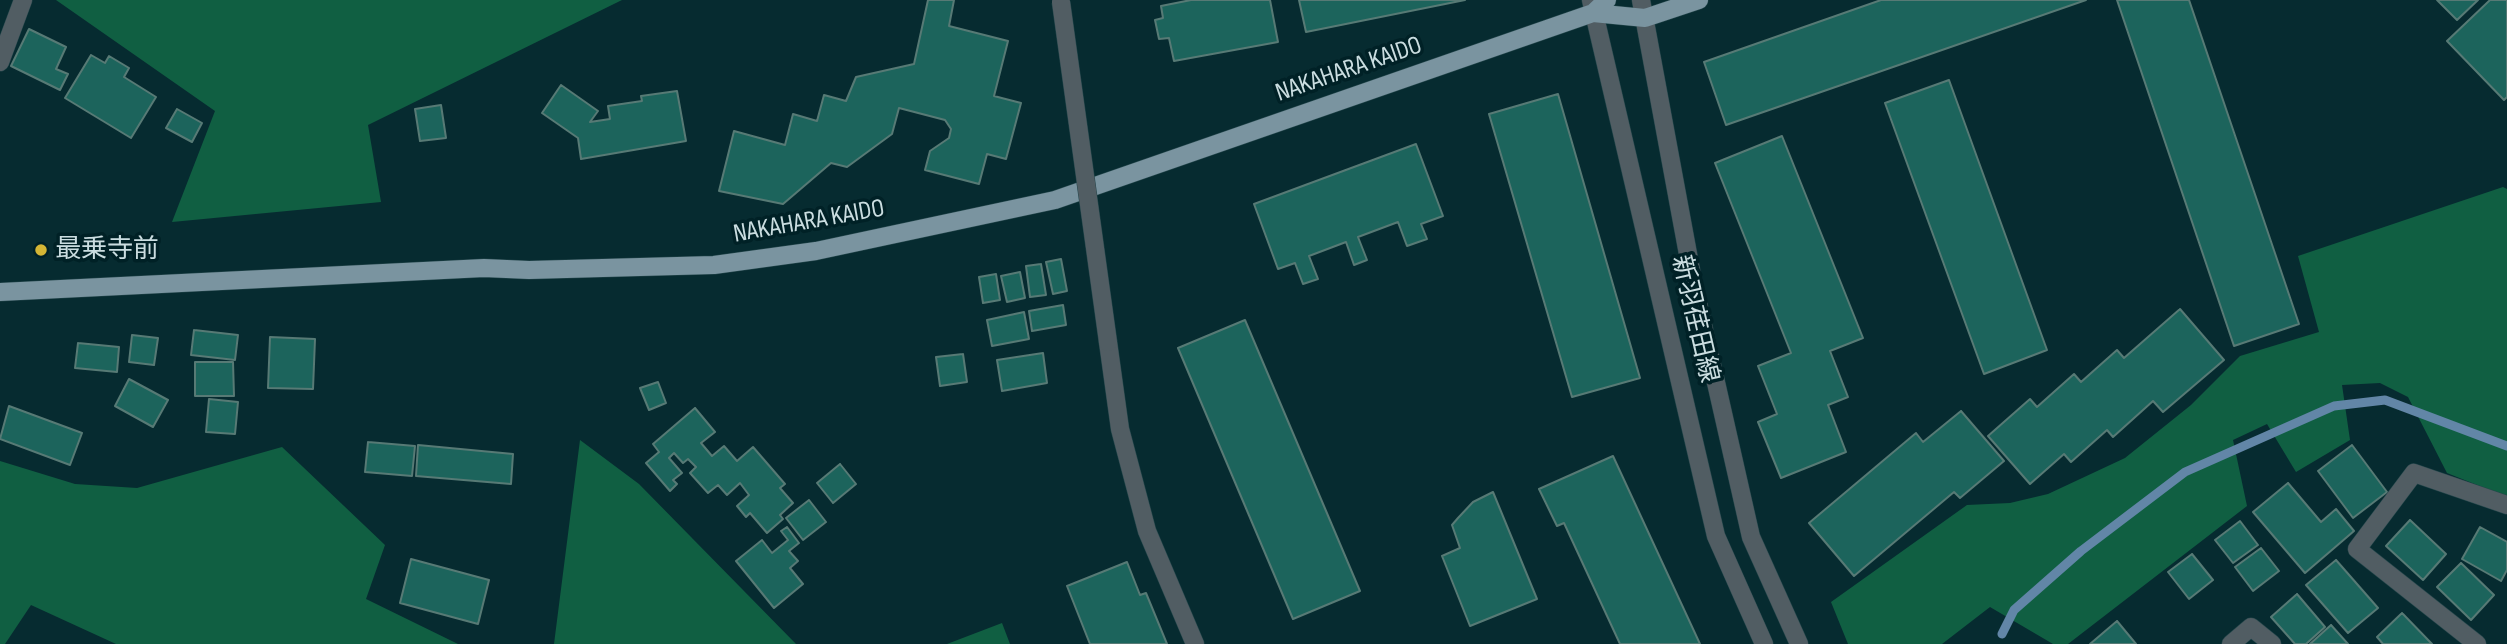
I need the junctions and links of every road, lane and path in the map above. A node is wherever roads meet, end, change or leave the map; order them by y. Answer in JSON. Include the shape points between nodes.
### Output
{"nodes":[{"id":1,"x":23,"y":0,"type":"edge"},
{"id":2,"x":1607,"y":0,"type":"edge"},
{"id":3,"x":1641,"y":0,"type":"edge"},
{"id":4,"x":1699,"y":0,"type":"edge"},
{"id":5,"x":1061,"y":1,"type":"edge"},
{"id":6,"x":1592,"y":7,"type":"edge"},
{"id":7,"x":1645,"y":19,"type":"junction"},
{"id":8,"x":0,"y":62,"type":"edge"},
{"id":9,"x":0,"y":292,"type":"edge"},
{"id":10,"x":2507,"y":505,"type":"edge"},
{"id":11,"x":1195,"y":644,"type":"edge"},
{"id":12,"x":1764,"y":644,"type":"edge"},
{"id":13,"x":1799,"y":644,"type":"edge"},
{"id":14,"x":2231,"y":644,"type":"edge"},
{"id":15,"x":2272,"y":644,"type":"edge"},
{"id":16,"x":2477,"y":644,"type":"edge"}],
"edges":[{"from":1,"to":8,"type":"street"},
{"from":2,"to":6,"type":"main road","name":"NAKAHARA KAIDO"},
{"from":3,"to":7,"type":"street","name":"新羽荏田線"},
{"from":4,"to":7,"type":"main road","name":"NAKAHARA KAIDO"},
{"from":5,"to":11,"type":"street","bridge":true,"via":[[1120,429],[1147,531]]},
{"from":6,"to":7,"type":"main road","name":"NAKAHARA KAIDO"},
{"from":6,"to":9,"type":"main road","name":"NAKAHARA KAIDO","via":[[1055,200],[816,251],[714,265],[484,268]]},
{"from":6,"to":12,"type":"street","name":"新羽荏田線","via":[[1716,536]]},
{"from":7,"to":13,"type":"street","name":"新羽荏田線","via":[[1693,281],[1751,537]]},
{"from":10,"to":16,"type":"street","via":[[2414,474],[2357,549]]},
{"from":14,"to":15,"type":"street","via":[[2251,627]]}]}
